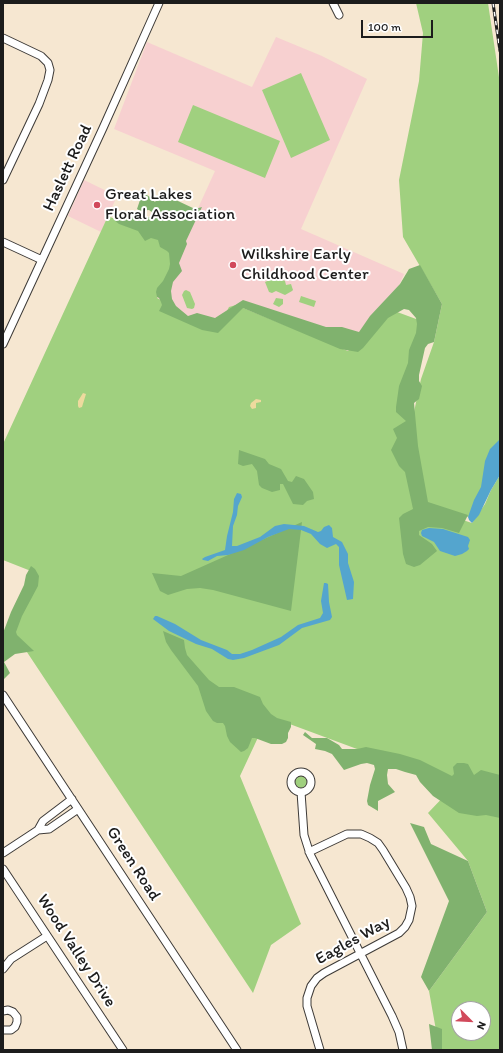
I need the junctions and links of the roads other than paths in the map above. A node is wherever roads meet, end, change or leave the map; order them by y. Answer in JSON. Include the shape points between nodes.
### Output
{"nodes":[{"id":1,"x":159,"y":3,"type":"edge"},
{"id":2,"x":333,"y":3,"type":"edge"},
{"id":3,"x":339,"y":15,"type":"dead end"},
{"id":4,"x":3,"y":38,"type":"edge"},
{"id":5,"x":3,"y":180,"type":"edge"},
{"id":6,"x":3,"y":242,"type":"edge"},
{"id":7,"x":42,"y":260,"type":"junction"},
{"id":8,"x":3,"y":344,"type":"edge"},
{"id":9,"x":3,"y":695,"type":"edge"},
{"id":10,"x":302,"y":792,"type":"dead end"},
{"id":11,"x":72,"y":800,"type":"junction"},
{"id":12,"x":78,"y":809,"type":"junction"},
{"id":13,"x":38,"y":830,"type":"junction"},
{"id":14,"x":309,"y":852,"type":"junction"},
{"id":15,"x":3,"y":853,"type":"edge"},
{"id":16,"x":3,"y":869,"type":"edge"},
{"id":17,"x":47,"y":936,"type":"junction"},
{"id":18,"x":361,"y":954,"type":"junction"},
{"id":19,"x":3,"y":969,"type":"edge"},
{"id":20,"x":3,"y":1011,"type":"edge"},
{"id":21,"x":3,"y":1030,"type":"edge"},
{"id":22,"x":123,"y":1050,"type":"edge"},
{"id":23,"x":237,"y":1050,"type":"edge"},
{"id":24,"x":320,"y":1050,"type":"edge"},
{"id":25,"x":403,"y":1050,"type":"edge"}],
"edges":[{"from":1,"to":7,"type":"street","name":"Haslett Road"},
{"from":2,"to":3,"type":"street"},
{"from":4,"to":5,"type":"street","via":[[39,55],[46,61],[50,70],[39,104]]},
{"from":6,"to":7,"type":"street"},
{"from":7,"to":8,"type":"street","name":"Haslett Road"},
{"from":9,"to":11,"type":"street","name":"Green Road"},
{"from":10,"to":14,"type":"street","via":[[304,835]]},
{"from":11,"to":12,"type":"street","name":"Green Road"},
{"from":11,"to":13,"type":"street","via":[[43,821]]},
{"from":12,"to":13,"type":"street","via":[[49,829]]},
{"from":12,"to":23,"type":"street","name":"Green Road"},
{"from":13,"to":15,"type":"street"},
{"from":14,"to":18,"type":"street"},
{"from":14,"to":18,"type":"street","name":"Eagles Way","via":[[342,836],[366,836],[380,846],[409,892],[412,911],[405,927],[396,936]]},
{"from":16,"to":17,"type":"street","name":"Wood Valley Drive"},
{"from":17,"to":19,"type":"street","via":[[11,960]]},
{"from":17,"to":22,"type":"street","name":"Wood Valley Drive"},
{"from":18,"to":24,"type":"street","name":"Eagles Way","via":[[320,975],[309,990],[307,1010]]},
{"from":18,"to":25,"type":"street","via":[[396,1024]]},
{"from":20,"to":21,"type":"street","via":[[13,1012],[17,1016],[17,1022],[11,1030]]}]}
